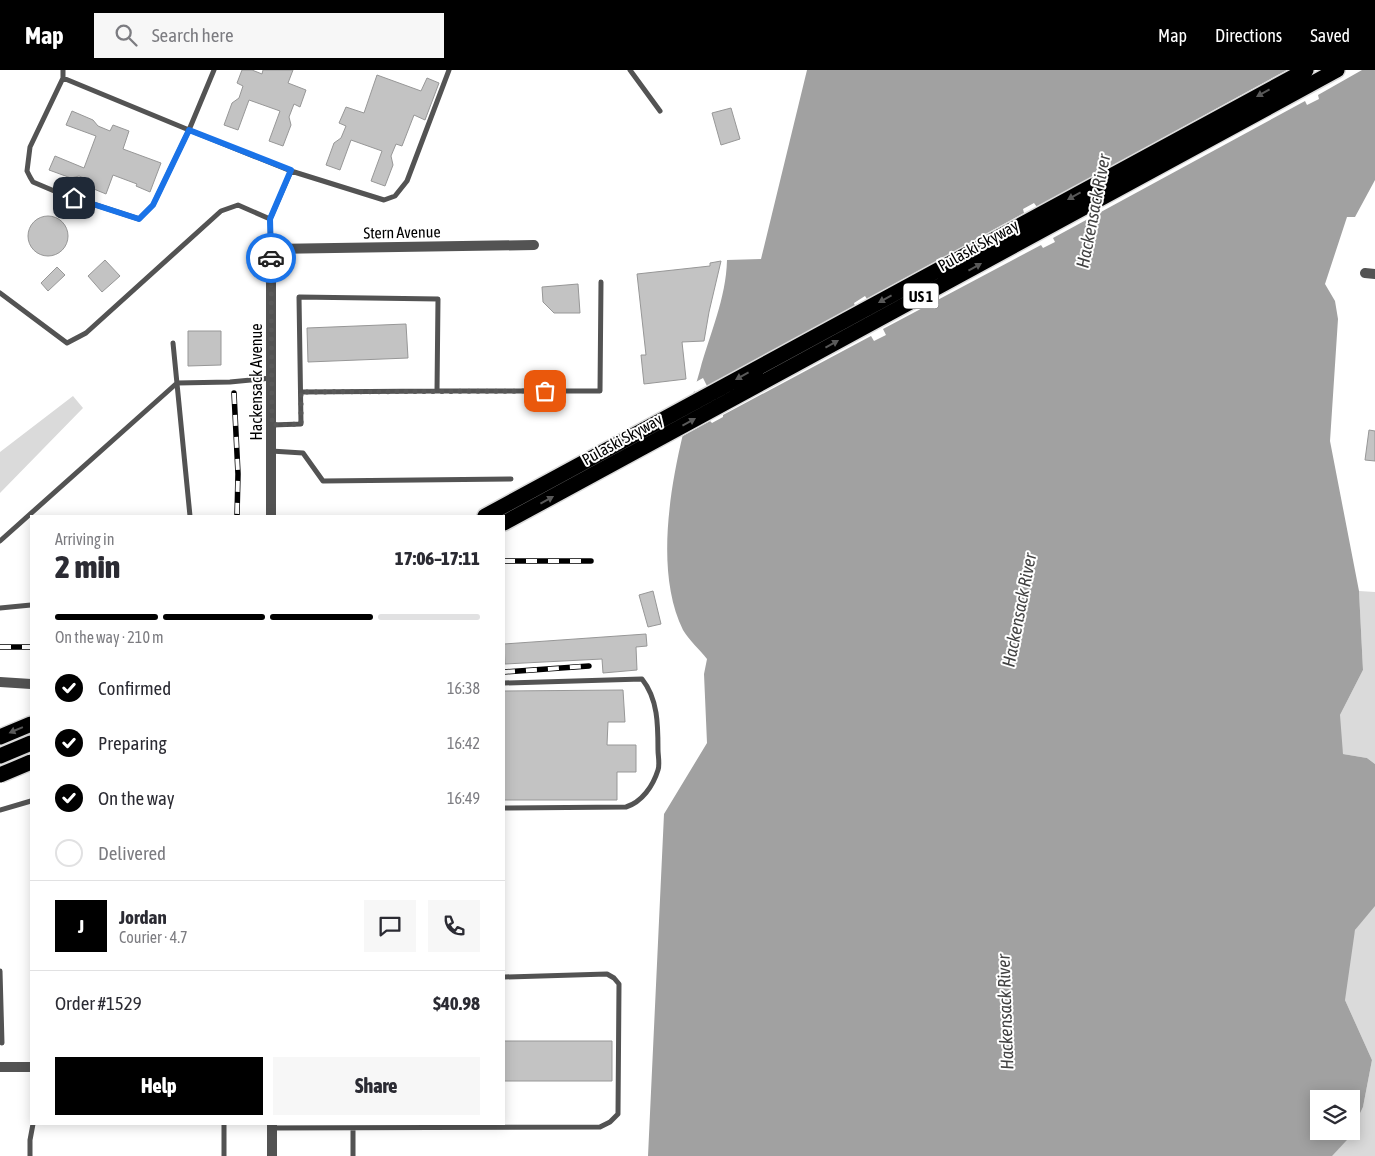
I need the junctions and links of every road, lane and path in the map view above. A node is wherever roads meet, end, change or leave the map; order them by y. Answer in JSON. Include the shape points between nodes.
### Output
{"nodes":[{"id":1,"x":63,"y":70,"type":"edge"},
{"id":2,"x":214,"y":70,"type":"edge"},
{"id":3,"x":449,"y":70,"type":"edge"},
{"id":4,"x":630,"y":70,"type":"edge"},
{"id":5,"x":1306,"y":70,"type":"edge"},
{"id":6,"x":1338,"y":70,"type":"edge"},
{"id":7,"x":62,"y":78,"type":"junction"},
{"id":8,"x":660,"y":111,"type":"dead end"},
{"id":9,"x":189,"y":130,"type":"junction"},
{"id":10,"x":291,"y":170,"type":"junction"},
{"id":11,"x":270,"y":219,"type":"junction"},
{"id":12,"x":534,"y":245,"type":"dead end"},
{"id":13,"x":271,"y":249,"type":"junction"},
{"id":14,"x":601,"y":282,"type":"dead end"},
{"id":15,"x":0,"y":293,"type":"edge"},
{"id":16,"x":173,"y":342,"type":"dead end"},
{"id":17,"x":272,"y":378,"type":"junction"},
{"id":18,"x":177,"y":383,"type":"junction"},
{"id":19,"x":437,"y":391,"type":"junction"},
{"id":20,"x":301,"y":392,"type":"junction"},
{"id":21,"x":272,"y":425,"type":"junction"},
{"id":22,"x":271,"y":451,"type":"junction"},
{"id":23,"x":511,"y":479,"type":"dead end"},
{"id":24,"x":30,"y":515,"type":"edge"},
{"id":25,"x":30,"y":515,"type":"edge"},
{"id":26,"x":190,"y":515,"type":"edge"},
{"id":27,"x":271,"y":515,"type":"edge"},
{"id":28,"x":486,"y":515,"type":"edge"},
{"id":29,"x":505,"y":522,"type":"edge"},
{"id":30,"x":0,"y":542,"type":"edge"},
{"id":31,"x":30,"y":605,"type":"edge"},
{"id":32,"x":0,"y":608,"type":"edge"},
{"id":33,"x":0,"y":682,"type":"edge"},
{"id":34,"x":505,"y":683,"type":"edge"},
{"id":35,"x":30,"y":684,"type":"edge"},
{"id":36,"x":30,"y":724,"type":"edge"},
{"id":37,"x":0,"y":737,"type":"edge"},
{"id":38,"x":30,"y":743,"type":"edge"},
{"id":39,"x":0,"y":756,"type":"edge"},
{"id":40,"x":30,"y":762,"type":"edge"},
{"id":41,"x":0,"y":775,"type":"edge"},
{"id":42,"x":30,"y":801,"type":"edge"},
{"id":43,"x":505,"y":808,"type":"edge"},
{"id":44,"x":0,"y":810,"type":"edge"},
{"id":45,"x":0,"y":972,"type":"edge"},
{"id":46,"x":505,"y":977,"type":"edge"},
{"id":47,"x":2,"y":1043,"type":"dead end"},
{"id":48,"x":0,"y":1067,"type":"edge"},
{"id":49,"x":30,"y":1067,"type":"edge"},
{"id":50,"x":33,"y":1125,"type":"edge"},
{"id":51,"x":224,"y":1125,"type":"edge"},
{"id":52,"x":272,"y":1126,"type":"edge"},
{"id":53,"x":353,"y":1128,"type":"junction"},
{"id":54,"x":30,"y":1156,"type":"edge"},
{"id":55,"x":224,"y":1156,"type":"edge"},
{"id":56,"x":272,"y":1156,"type":"edge"},
{"id":57,"x":353,"y":1156,"type":"edge"}],
"edges":[{"from":1,"to":7,"type":"lane"},
{"from":2,"to":9,"type":"lane"},
{"from":3,"to":10,"type":"lane","via":[[407,181],[395,196],[384,200]]},
{"from":4,"to":8,"type":"lane"},
{"from":5,"to":28,"type":"highway","name":"Pulaski Skyway","number":"US 1","one_way":true},
{"from":29,"to":6,"type":"highway","name":"Pulaski Skyway","number":"US 1","one_way":true},
{"from":7,"to":9,"type":"lane"},
{"from":7,"to":9,"type":"lane","via":[[30,147],[27,171],[33,182],[139,219],[153,205]]},
{"from":9,"to":10,"type":"lane"},
{"from":10,"to":11,"type":"lane"},
{"from":11,"to":13,"type":"lane"},
{"from":11,"to":15,"type":"lane","via":[[238,205],[220,211],[86,333],[67,344]]},
{"from":12,"to":13,"type":"street","name":"Stern Avenue"},
{"from":13,"to":17,"type":"street","name":"Hackensack Avenue"},
{"from":14,"to":19,"type":"lane","via":[[600,391]]},
{"from":16,"to":18,"type":"lane"},
{"from":17,"to":18,"type":"lane"},
{"from":17,"to":21,"type":"street","name":"Hackensack Avenue"},
{"from":18,"to":24,"type":"lane"},
{"from":18,"to":26,"type":"lane"},
{"from":19,"to":20,"type":"lane"},
{"from":19,"to":20,"type":"lane","via":[[438,299],[299,297]]},
{"from":20,"to":21,"type":"lane","via":[[301,424]]},
{"from":21,"to":22,"type":"street","name":"Hackensack Avenue"},
{"from":22,"to":23,"type":"lane","via":[[303,453],[323,481]]},
{"from":22,"to":27,"type":"street","name":"Hackensack Avenue"},
{"from":25,"to":30,"type":"lane"},
{"from":31,"to":32,"type":"lane"},
{"from":33,"to":35,"type":"street"},
{"from":34,"to":43,"type":"lane","via":[[642,679],[650,688],[658,720],[658,768],[644,795],[635,804],[626,808]]},
{"from":36,"to":37,"type":"highway","one_way":true},
{"from":38,"to":39,"type":"highway"},
{"from":40,"to":41,"type":"highway","bridge":true},
{"from":42,"to":44,"type":"lane"},
{"from":45,"to":47,"type":"lane"},
{"from":46,"to":53,"type":"lane","via":[[607,974],[619,984],[618,1114],[610,1122],[600,1127]]},
{"from":48,"to":49,"type":"street"},
{"from":50,"to":54,"type":"lane"},
{"from":51,"to":55,"type":"lane"},
{"from":52,"to":53,"type":"lane"},
{"from":52,"to":56,"type":"street"},
{"from":53,"to":57,"type":"lane"}]}
